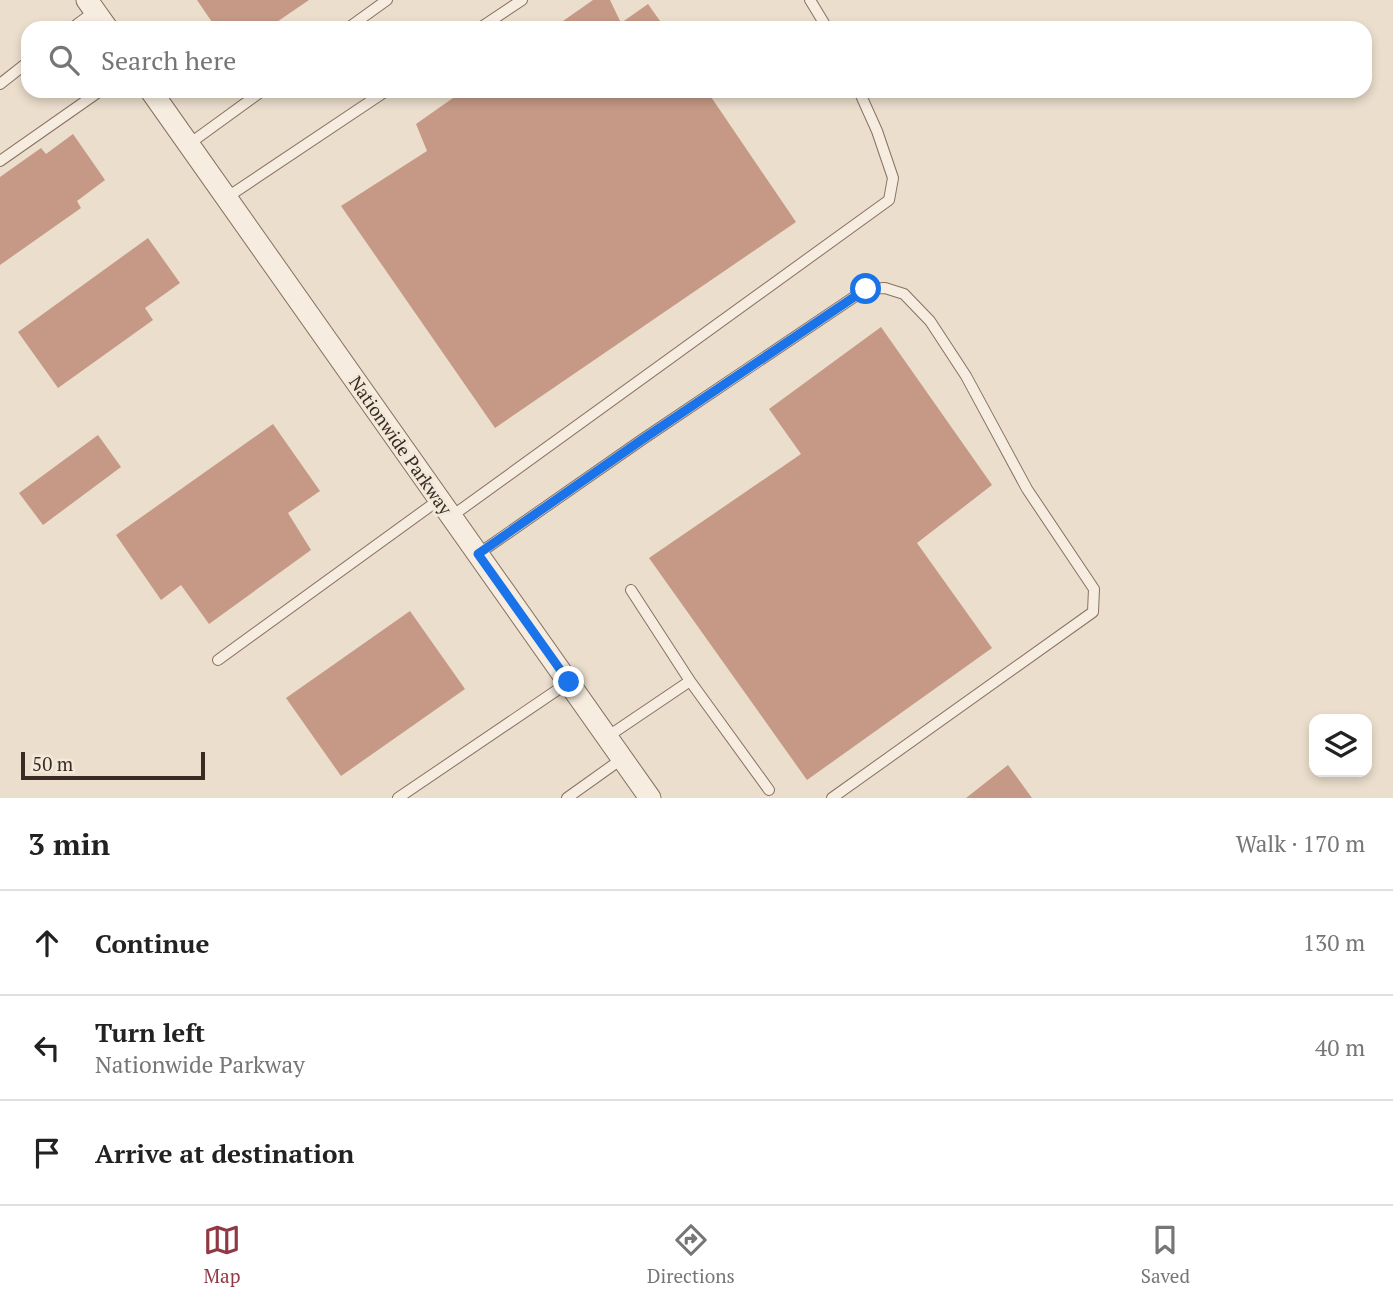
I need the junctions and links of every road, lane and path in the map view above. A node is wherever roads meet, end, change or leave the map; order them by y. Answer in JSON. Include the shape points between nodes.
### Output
{"nodes":[{"id":1,"x":387,"y":0,"type":"edge"},
{"id":2,"x":522,"y":0,"type":"edge"},
{"id":3,"x":810,"y":0,"type":"edge"},
{"id":4,"x":358,"y":21,"type":"edge"},
{"id":5,"x":490,"y":21,"type":"edge"},
{"id":6,"x":823,"y":21,"type":"edge"},
{"id":7,"x":21,"y":68,"type":"edge"},
{"id":8,"x":0,"y":84,"type":"edge"},
{"id":9,"x":90,"y":98,"type":"edge"},
{"id":10,"x":156,"y":98,"type":"edge"},
{"id":11,"x":252,"y":98,"type":"edge"},
{"id":12,"x":376,"y":98,"type":"edge"},
{"id":13,"x":862,"y":98,"type":"edge"},
{"id":14,"x":189,"y":144,"type":"junction"},
{"id":15,"x":0,"y":161,"type":"edge"},
{"id":16,"x":226,"y":198,"type":"junction"},
{"id":17,"x":446,"y":508,"type":"junction"},
{"id":18,"x":478,"y":554,"type":"junction"},
{"id":19,"x":631,"y":590,"type":"dead end"},
{"id":20,"x":218,"y":660,"type":"dead end"},
{"id":21,"x":690,"y":681,"type":"junction"},
{"id":22,"x":569,"y":682,"type":"junction"},
{"id":23,"x":607,"y":737,"type":"junction"},
{"id":24,"x":622,"y":758,"type":"junction"},
{"id":25,"x":769,"y":790,"type":"dead end"},
{"id":26,"x":398,"y":798,"type":"edge"},
{"id":27,"x":567,"y":798,"type":"edge"},
{"id":28,"x":650,"y":798,"type":"edge"},
{"id":29,"x":832,"y":798,"type":"edge"}],
"edges":[{"from":1,"to":4,"type":"lane"},
{"from":2,"to":5,"type":"lane"},
{"from":3,"to":6,"type":"lane"},
{"from":7,"to":8,"type":"lane"},
{"from":9,"to":15,"type":"lane"},
{"from":10,"to":14,"type":"street","name":"Nationwide Parkway"},
{"from":11,"to":14,"type":"lane"},
{"from":12,"to":16,"type":"lane"},
{"from":13,"to":17,"type":"lane","via":[[893,178],[889,200],[528,461]]},
{"from":14,"to":16,"type":"street","name":"Nationwide Parkway"},
{"from":16,"to":17,"type":"street","name":"Nationwide Parkway"},
{"from":17,"to":18,"type":"street","name":"Nationwide Parkway"},
{"from":17,"to":20,"type":"lane"},
{"from":18,"to":22,"type":"street","name":"Nationwide Parkway"},
{"from":18,"to":29,"type":"lane","via":[[866,289],[904,294],[930,321],[966,376],[1027,489],[1094,589],[1093,612]]},
{"from":19,"to":21,"type":"lane"},
{"from":21,"to":23,"type":"lane"},
{"from":21,"to":25,"type":"lane"},
{"from":22,"to":23,"type":"street","name":"Nationwide Parkway"},
{"from":22,"to":26,"type":"lane"},
{"from":23,"to":24,"type":"street","name":"Nationwide Parkway"},
{"from":24,"to":27,"type":"lane"},
{"from":24,"to":28,"type":"street","name":"Nationwide Parkway"}]}
